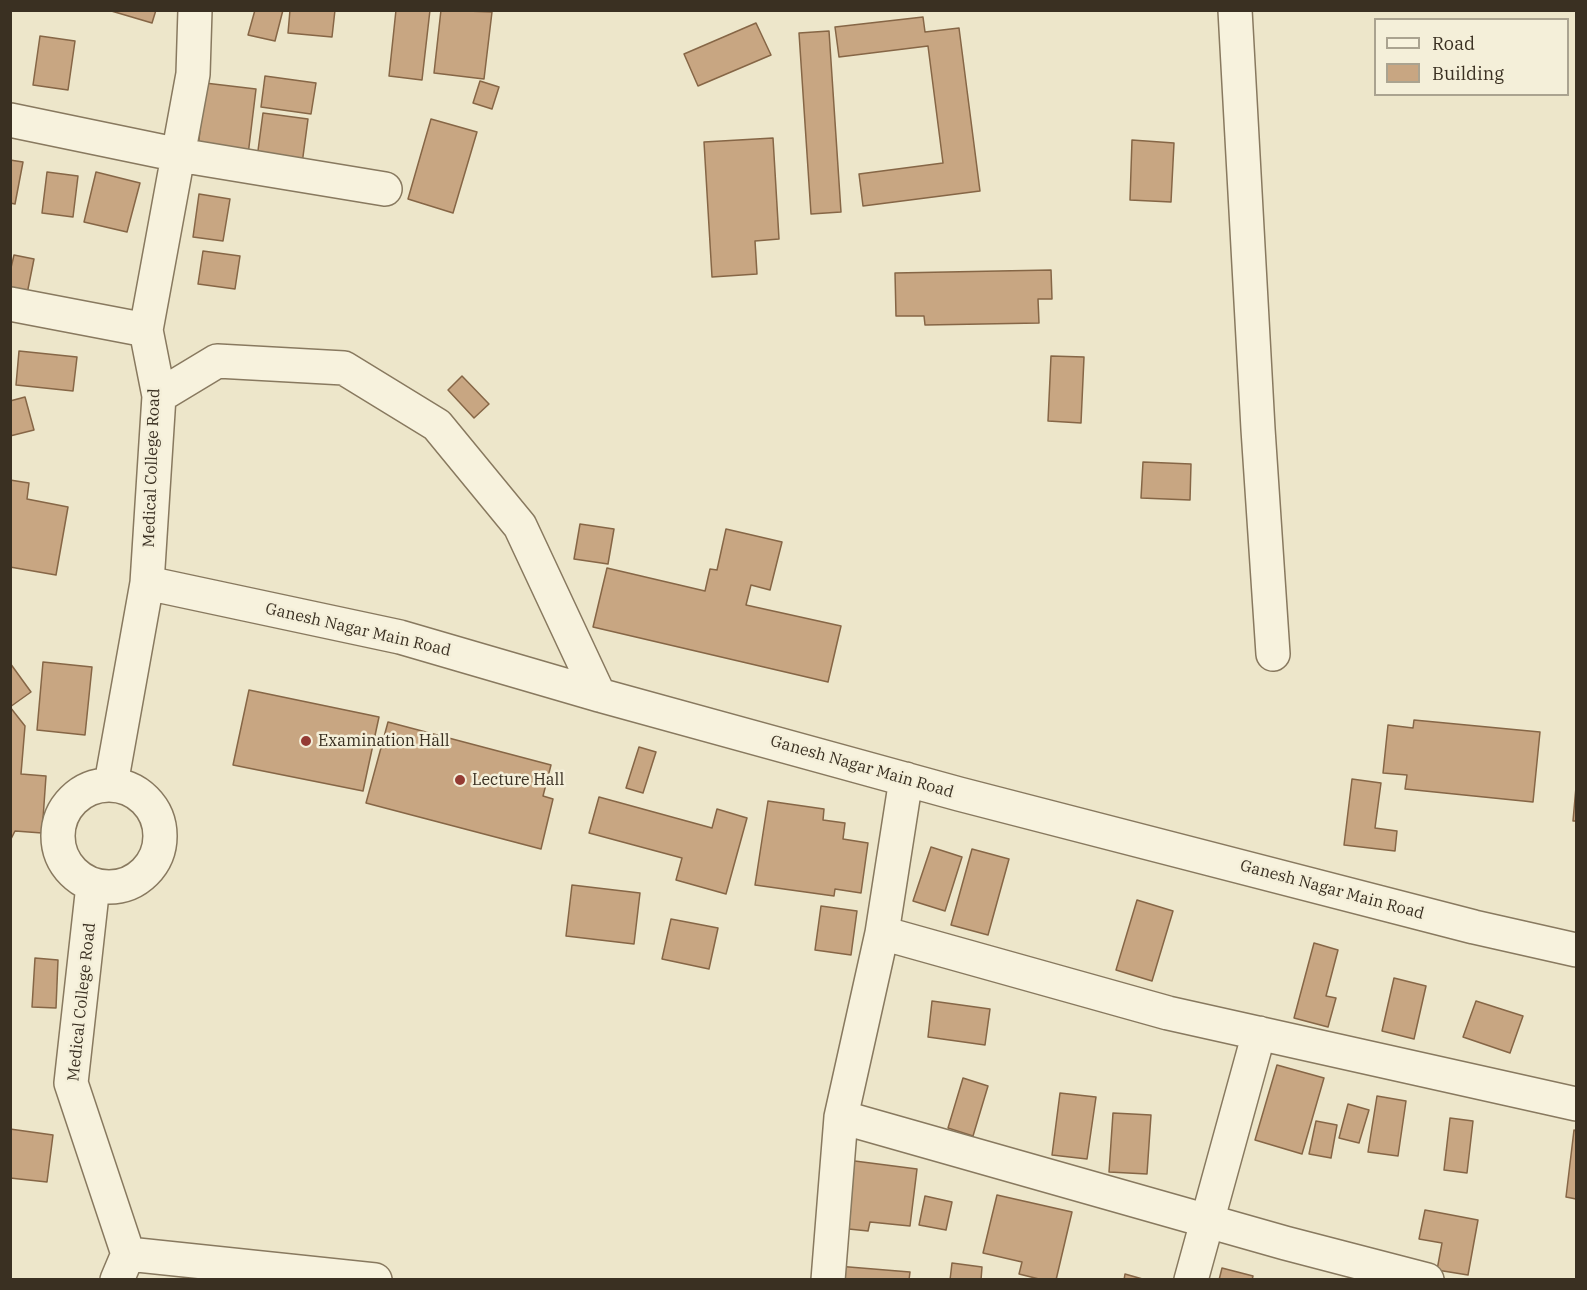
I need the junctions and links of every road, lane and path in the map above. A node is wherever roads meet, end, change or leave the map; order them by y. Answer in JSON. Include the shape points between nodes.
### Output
{"nodes":[{"id":1,"x":195,"y":10,"type":"edge"},
{"id":2,"x":1235,"y":10,"type":"edge"},
{"id":3,"x":10,"y":120,"type":"edge"},
{"id":4,"x":179,"y":155,"type":"junction"},
{"id":5,"x":385,"y":189,"type":"dead end"},
{"id":6,"x":10,"y":304,"type":"edge"},
{"id":7,"x":146,"y":330,"type":"junction"},
{"id":8,"x":159,"y":396,"type":"junction"},
{"id":9,"x":147,"y":583,"type":"junction"},
{"id":10,"x":1273,"y":654,"type":"dead end"},
{"id":11,"x":599,"y":695,"type":"junction"},
{"id":12,"x":906,"y":779,"type":"junction"},
{"id":13,"x":111,"y":784,"type":"junction"},
{"id":14,"x":93,"y":885,"type":"junction"},
{"id":15,"x":882,"y":933,"type":"junction"},
{"id":16,"x":1576,"y":950,"type":"edge"},
{"id":17,"x":1259,"y":1033,"type":"junction"},
{"id":18,"x":1576,"y":1104,"type":"edge"},
{"id":19,"x":841,"y":1117,"type":"junction"},
{"id":20,"x":1207,"y":1221,"type":"junction"},
{"id":21,"x":123,"y":1267,"type":"edge"},
{"id":22,"x":375,"y":1280,"type":"edge"},
{"id":23,"x":828,"y":1280,"type":"edge"},
{"id":24,"x":1191,"y":1280,"type":"edge"},
{"id":25,"x":1427,"y":1280,"type":"edge"}],
"edges":[{"from":1,"to":4,"type":"street","name":"Medical College Road","via":[[193,74]]},
{"from":2,"to":10,"type":"street"},
{"from":3,"to":4,"type":"street"},
{"from":4,"to":5,"type":"street"},
{"from":4,"to":7,"type":"street","name":"Medical College Road"},
{"from":6,"to":7,"type":"street"},
{"from":7,"to":8,"type":"street","name":"Medical College Road"},
{"from":8,"to":9,"type":"street","name":"Medical College Road"},
{"from":8,"to":11,"type":"street","via":[[217,361],[344,368],[437,425],[520,526]]},
{"from":9,"to":11,"type":"street","name":"Ganesh Nagar Main Road","via":[[400,637]]},
{"from":9,"to":13,"type":"street","name":"Medical College Road"},
{"from":11,"to":12,"type":"street","name":"Ganesh Nagar Main Road"},
{"from":12,"to":15,"type":"street"},
{"from":12,"to":16,"type":"street","name":"Ganesh Nagar Main Road"},
{"from":13,"to":14,"type":"street","via":[[72,800],[59,826],[61,855],[79,878]]},
{"from":13,"to":14,"type":"street","via":[[127,788],[150,805],[159,825],[160,847],[147,872],[135,881],[121,886]]},
{"from":14,"to":21,"type":"street","name":"Medical College Road","via":[[71,1083]]},
{"from":15,"to":17,"type":"street","via":[[1168,1013]]},
{"from":15,"to":19,"type":"street"},
{"from":17,"to":18,"type":"street"},
{"from":17,"to":20,"type":"street"},
{"from":19,"to":20,"type":"street"},
{"from":19,"to":23,"type":"street"},
{"from":20,"to":24,"type":"street"},
{"from":20,"to":25,"type":"street"},
{"from":21,"to":22,"type":"street"}]}
